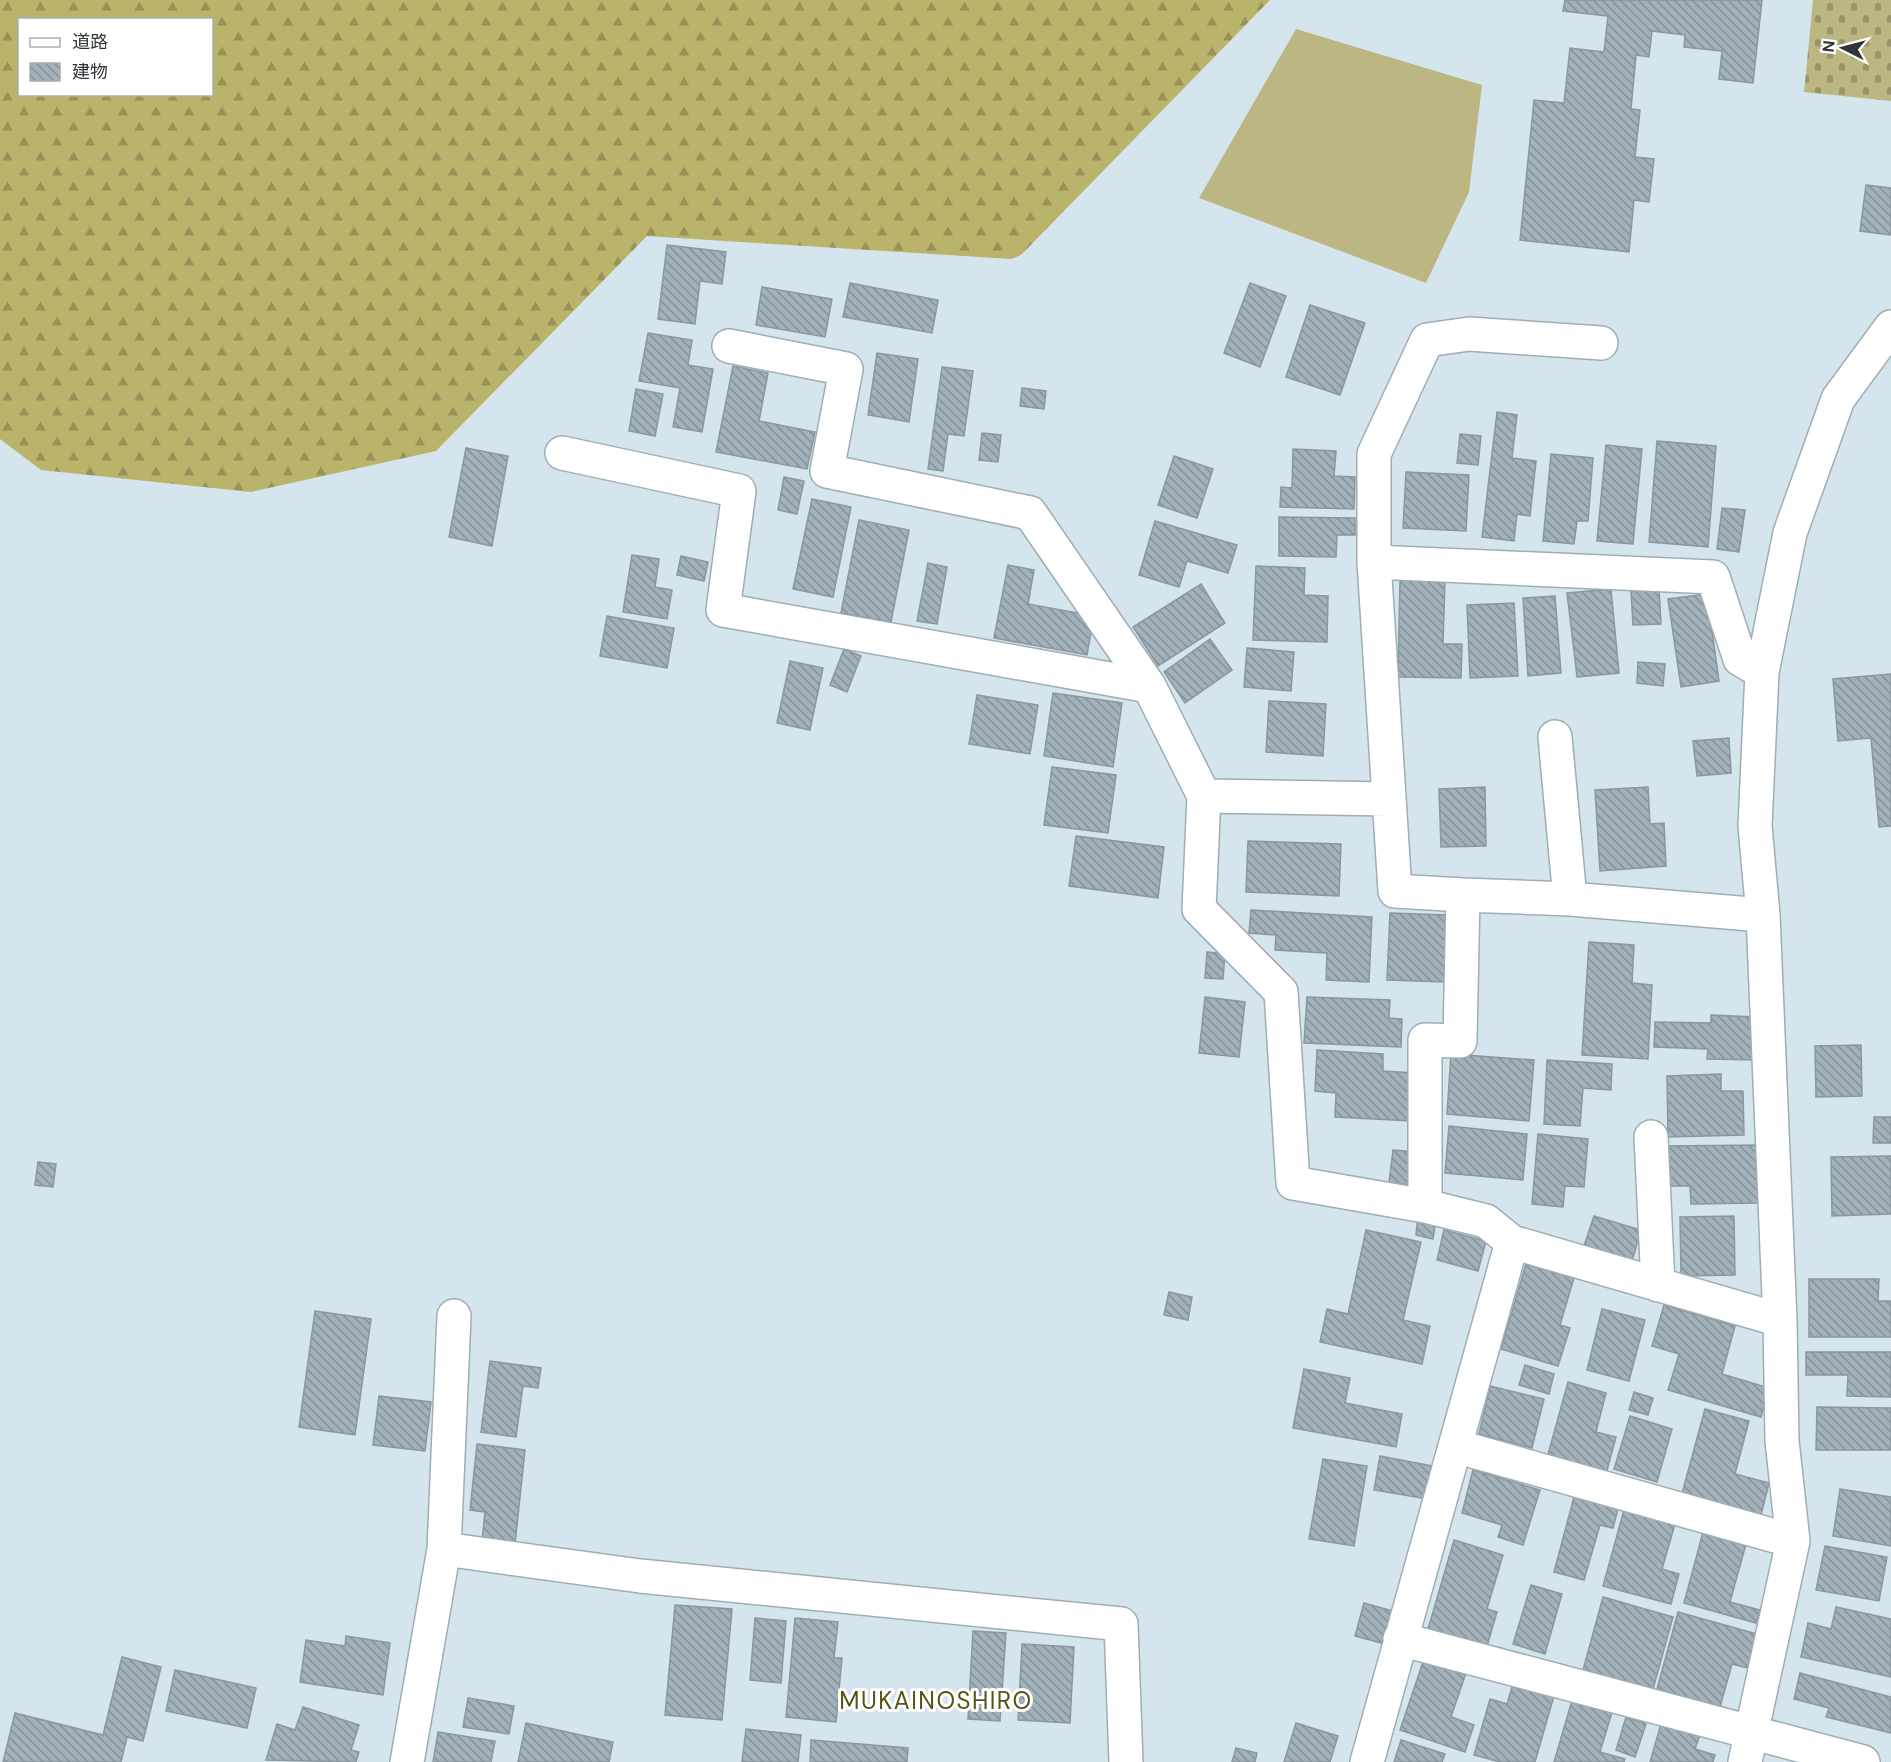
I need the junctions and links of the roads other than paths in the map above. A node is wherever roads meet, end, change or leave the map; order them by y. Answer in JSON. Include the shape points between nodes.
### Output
{"nodes":[{"id":1,"x":1891,"y":327,"type":"edge"},
{"id":2,"x":1601,"y":342,"type":"dead end"},
{"id":3,"x":729,"y":346,"type":"dead end"},
{"id":4,"x":562,"y":453,"type":"dead end"},
{"id":5,"x":1374,"y":562,"type":"junction"},
{"id":6,"x":1762,"y":672,"type":"junction"},
{"id":7,"x":1149,"y":686,"type":"junction"},
{"id":8,"x":1555,"y":737,"type":"dead end"},
{"id":9,"x":1203,"y":796,"type":"junction"},
{"id":10,"x":1388,"y":799,"type":"junction"},
{"id":11,"x":1463,"y":895,"type":"junction"},
{"id":12,"x":1570,"y":899,"type":"junction"},
{"id":13,"x":1762,"y":915,"type":"junction"},
{"id":14,"x":1651,"y":1137,"type":"dead end"},
{"id":15,"x":1425,"y":1206,"type":"junction"},
{"id":16,"x":1512,"y":1242,"type":"junction"},
{"id":17,"x":1658,"y":1286,"type":"junction"},
{"id":18,"x":454,"y":1316,"type":"dead end"},
{"id":19,"x":1780,"y":1320,"type":"junction"},
{"id":20,"x":1455,"y":1446,"type":"junction"},
{"id":21,"x":1793,"y":1541,"type":"junction"},
{"id":22,"x":444,"y":1549,"type":"junction"},
{"id":23,"x":1400,"y":1639,"type":"junction"},
{"id":24,"x":1749,"y":1748,"type":"edge"},
{"id":25,"x":407,"y":1762,"type":"edge"},
{"id":26,"x":1126,"y":1762,"type":"edge"},
{"id":27,"x":1367,"y":1762,"type":"edge"},
{"id":28,"x":1863,"y":1762,"type":"edge"}],
"edges":[{"from":1,"to":6,"type":"street","via":[[1838,399],[1790,533]]},
{"from":2,"to":5,"type":"street","via":[[1469,334],[1427,340],[1374,454]]},
{"from":3,"to":7,"type":"street","via":[[846,369],[827,471],[1030,513]]},
{"from":4,"to":7,"type":"street","via":[[739,491],[723,610]]},
{"from":5,"to":6,"type":"street","via":[[1713,577],[1740,659]]},
{"from":5,"to":10,"type":"street"},
{"from":6,"to":13,"type":"street","via":[[1755,826]]},
{"from":7,"to":9,"type":"street"},
{"from":8,"to":12,"type":"street"},
{"from":9,"to":10,"type":"street"},
{"from":9,"to":15,"type":"street","via":[[1199,909],[1281,992],[1293,1184]]},
{"from":10,"to":11,"type":"street","via":[[1395,891]]},
{"from":11,"to":12,"type":"street"},
{"from":11,"to":15,"type":"street","via":[[1460,1041],[1425,1040]]},
{"from":12,"to":13,"type":"street"},
{"from":13,"to":19,"type":"street"},
{"from":14,"to":17,"type":"street"},
{"from":15,"to":16,"type":"street","via":[[1486,1221]]},
{"from":16,"to":17,"type":"street"},
{"from":16,"to":20,"type":"street"},
{"from":17,"to":19,"type":"street"},
{"from":18,"to":22,"type":"street"},
{"from":19,"to":21,"type":"street","via":[[1782,1441]]},
{"from":20,"to":21,"type":"street"},
{"from":20,"to":23,"type":"street"},
{"from":21,"to":24,"type":"street"},
{"from":22,"to":25,"type":"street"},
{"from":22,"to":26,"type":"street","via":[[640,1576],[1121,1624]]},
{"from":23,"to":24,"type":"street"},
{"from":23,"to":27,"type":"street"},
{"from":24,"to":28,"type":"street"}]}
